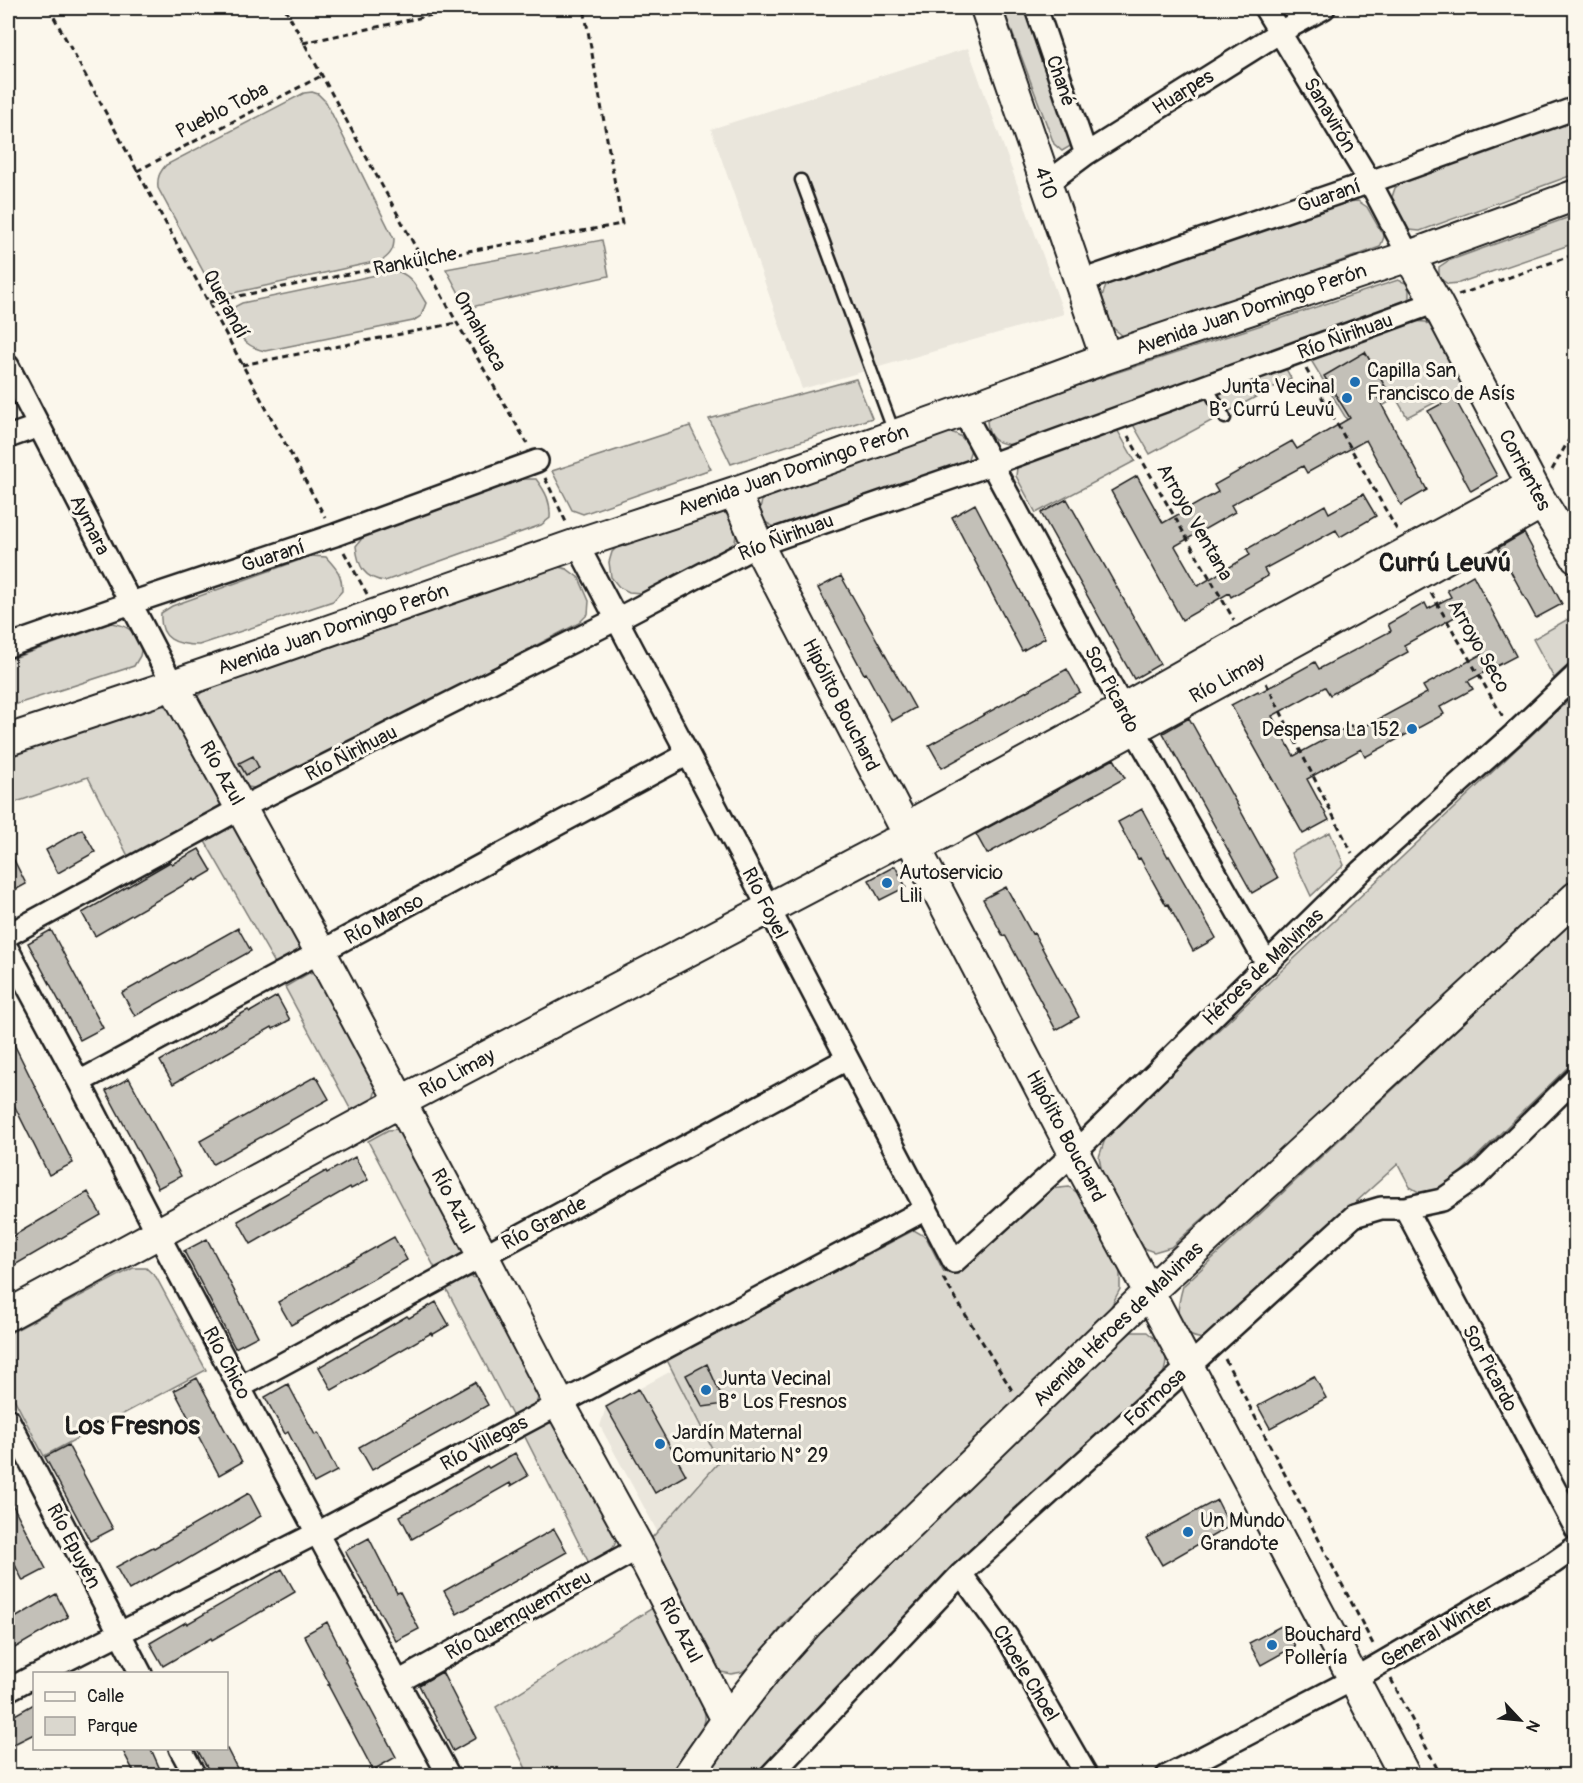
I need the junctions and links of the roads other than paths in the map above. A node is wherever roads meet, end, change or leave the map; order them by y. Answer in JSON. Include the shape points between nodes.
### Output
{"nodes":[{"id":1,"x":986,"y":8,"type":"edge"},
{"id":2,"x":1036,"y":8,"type":"edge"},
{"id":3,"x":1265,"y":8,"type":"edge"},
{"id":4,"x":1324,"y":8,"type":"edge"},
{"id":5,"x":1280,"y":32,"type":"junction"},
{"id":6,"x":1575,"y":108,"type":"edge"},
{"id":7,"x":1086,"y":154,"type":"junction"},
{"id":8,"x":801,"y":180,"type":"dead end"},
{"id":9,"x":1370,"y":182,"type":"junction"},
{"id":10,"x":1046,"y":184,"type":"junction"},
{"id":11,"x":1575,"y":195,"type":"edge"},
{"id":12,"x":1409,"y":256,"type":"junction"},
{"id":13,"x":1081,"y":281,"type":"junction"},
{"id":14,"x":1436,"y":302,"type":"junction"},
{"id":15,"x":1106,"y":358,"type":"junction"},
{"id":16,"x":8,"y":366,"type":"edge"},
{"id":17,"x":1207,"y":387,"type":"junction"},
{"id":18,"x":963,"y":411,"type":"junction"},
{"id":19,"x":1224,"y":418,"type":"dead end"},
{"id":20,"x":39,"y":426,"type":"junction"},
{"id":21,"x":895,"y":435,"type":"junction"},
{"id":22,"x":8,"y":437,"type":"edge"},
{"id":23,"x":537,"y":461,"type":"road end"},
{"id":24,"x":992,"y":464,"type":"junction"},
{"id":25,"x":735,"y":492,"type":"junction"},
{"id":26,"x":1537,"y":495,"type":"junction"},
{"id":27,"x":577,"y":544,"type":"junction"},
{"id":28,"x":758,"y":545,"type":"junction"},
{"id":29,"x":1575,"y":557,"type":"edge"},
{"id":30,"x":131,"y":603,"type":"junction"},
{"id":31,"x":617,"y":619,"type":"junction"},
{"id":32,"x":8,"y":646,"type":"edge"},
{"id":33,"x":1575,"y":675,"type":"edge"},
{"id":34,"x":173,"y":685,"type":"junction"},
{"id":35,"x":1128,"y":719,"type":"junction"},
{"id":36,"x":8,"y":740,"type":"edge"},
{"id":37,"x":688,"y":754,"type":"junction"},
{"id":38,"x":241,"y":808,"type":"junction"},
{"id":39,"x":909,"y":837,"type":"junction"},
{"id":40,"x":1575,"y":897,"type":"edge"},
{"id":41,"x":768,"y":909,"type":"junction"},
{"id":42,"x":8,"y":934,"type":"edge"},
{"id":43,"x":8,"y":950,"type":"edge"},
{"id":44,"x":321,"y":953,"type":"junction"},
{"id":45,"x":1267,"y":964,"type":"junction"},
{"id":46,"x":847,"y":1059,"type":"junction"},
{"id":47,"x":1575,"y":1078,"type":"edge"},
{"id":48,"x":80,"y":1082,"type":"junction"},
{"id":49,"x":400,"y":1102,"type":"junction"},
{"id":50,"x":1074,"y":1153,"type":"junction"},
{"id":51,"x":1406,"y":1208,"type":"junction"},
{"id":52,"x":926,"y":1209,"type":"junction"},
{"id":53,"x":158,"y":1234,"type":"junction"},
{"id":54,"x":483,"y":1256,"type":"junction"},
{"id":55,"x":954,"y":1262,"type":"joint"},
{"id":56,"x":1149,"y":1292,"type":"junction"},
{"id":57,"x":8,"y":1315,"type":"edge"},
{"id":58,"x":1189,"y":1366,"type":"junction"},
{"id":59,"x":240,"y":1387,"type":"junction"},
{"id":60,"x":559,"y":1403,"type":"junction"},
{"id":61,"x":8,"y":1419,"type":"edge"},
{"id":62,"x":1575,"y":1529,"type":"edge"},
{"id":63,"x":317,"y":1533,"type":"junction"},
{"id":64,"x":1575,"y":1547,"type":"edge"},
{"id":65,"x":639,"y":1548,"type":"junction"},
{"id":66,"x":961,"y":1574,"type":"junction"},
{"id":67,"x":119,"y":1632,"type":"junction"},
{"id":68,"x":43,"y":1672,"type":"edge"},
{"id":69,"x":140,"y":1672,"type":"edge"},
{"id":70,"x":33,"y":1677,"type":"edge"},
{"id":71,"x":1354,"y":1679,"type":"junction"},
{"id":72,"x":398,"y":1682,"type":"junction"},
{"id":73,"x":8,"y":1690,"type":"edge"},
{"id":74,"x":727,"y":1720,"type":"junction"},
{"id":75,"x":181,"y":1750,"type":"edge"},
{"id":76,"x":195,"y":1776,"type":"edge"},
{"id":77,"x":448,"y":1776,"type":"edge"},
{"id":78,"x":688,"y":1776,"type":"edge"},
{"id":79,"x":770,"y":1776,"type":"edge"},
{"id":80,"x":1087,"y":1776,"type":"edge"},
{"id":81,"x":1167,"y":1776,"type":"edge"},
{"id":82,"x":1405,"y":1776,"type":"edge"}],
"edges":[{"from":1,"to":10,"type":"street","name":"410"},
{"from":2,"to":7,"type":"street","name":"Chané"},
{"from":3,"to":5,"type":"street","name":"Sanavirón"},
{"from":4,"to":5,"type":"street","name":"Huarpes"},
{"from":5,"to":7,"type":"street","name":"Huarpes"},
{"from":5,"to":9,"type":"street","name":"Sanavirón"},
{"from":6,"to":9,"type":"street","name":"Guaraní"},
{"from":7,"to":10,"type":"street","name":"Huarpes"},
{"from":8,"to":21,"type":"lane"},
{"from":9,"to":12,"type":"street","name":"Sanavirón"},
{"from":9,"to":13,"type":"street","name":"Guaraní"},
{"from":10,"to":13,"type":"street","name":"410"},
{"from":11,"to":12,"type":"street","name":"Avenida Juan Domingo Perón"},
{"from":12,"to":14,"type":"street","name":"Corrientes"},
{"from":12,"to":15,"type":"street","name":"Avenida Juan Domingo Perón"},
{"from":13,"to":15,"type":"street","name":"410"},
{"from":14,"to":17,"type":"street","name":"Río Ñirihuau"},
{"from":14,"to":26,"type":"street","name":"Corrientes"},
{"from":15,"to":18,"type":"street","name":"Avenida Juan Domingo Perón"},
{"from":16,"to":20,"type":"street","name":"Aymara"},
{"from":17,"to":19,"type":"lane"},
{"from":17,"to":24,"type":"street","name":"Río Ñirihuau"},
{"from":18,"to":21,"type":"street","name":"Avenida Juan Domingo Perón"},
{"from":18,"to":24,"type":"street","name":"Sor Picardo"},
{"from":20,"to":22,"type":"street"},
{"from":20,"to":30,"type":"street","name":"Aymara"},
{"from":21,"to":25,"type":"street","name":"Avenida Juan Domingo Perón"},
{"from":23,"to":30,"type":"street","name":"Guaraní","via":[[335,535]]},
{"from":24,"to":28,"type":"street","name":"Río Ñirihuau"},
{"from":24,"to":35,"type":"street","name":"Sor Picardo"},
{"from":25,"to":27,"type":"street","name":"Avenida Juan Domingo Perón"},
{"from":25,"to":28,"type":"street","name":"Hipólito Bouchard"},
{"from":26,"to":29,"type":"street","name":"Corrientes"},
{"from":26,"to":35,"type":"street","name":"Río Limay"},
{"from":27,"to":31,"type":"street","name":"Río Foyel"},
{"from":27,"to":34,"type":"street","name":"Avenida Juan Domingo Perón"},
{"from":28,"to":31,"type":"street","name":"Río Ñirihuau"},
{"from":28,"to":39,"type":"street","name":"Hipólito Bouchard"},
{"from":30,"to":32,"type":"street","name":"Guaraní"},
{"from":30,"to":34,"type":"street","name":"Aymara"},
{"from":31,"to":37,"type":"street","name":"Río Foyel"},
{"from":31,"to":38,"type":"street","name":"Río Ñirihuau"},
{"from":33,"to":45,"type":"street","name":"Héroes de Malvinas","via":[[1513,735],[1424,805]]},
{"from":34,"to":36,"type":"street","name":"Avenida Juan Domingo Perón"},
{"from":34,"to":38,"type":"street","name":"Río Azul"},
{"from":35,"to":39,"type":"street","name":"Río Limay","via":[[923,818]]},
{"from":35,"to":45,"type":"street","name":"Sor Picardo"},
{"from":37,"to":41,"type":"street","name":"Río Foyel"},
{"from":37,"to":44,"type":"street","name":"Río Manso"},
{"from":38,"to":42,"type":"street","name":"Río Ñirihuau"},
{"from":38,"to":44,"type":"street","name":"Río Azul"},
{"from":39,"to":41,"type":"street","name":"Río Limay"},
{"from":39,"to":50,"type":"street","name":"Hipólito Bouchard"},
{"from":40,"to":56,"type":"street","name":"Avenida Héroes de Malvinas"},
{"from":41,"to":46,"type":"street","name":"Río Foyel"},
{"from":41,"to":49,"type":"street","name":"Río Limay"},
{"from":43,"to":48,"type":"street","name":"Río Chico"},
{"from":44,"to":48,"type":"street","name":"Río Manso"},
{"from":44,"to":49,"type":"street","name":"Río Azul"},
{"from":45,"to":50,"type":"street","name":"Héroes de Malvinas"},
{"from":46,"to":52,"type":"street","name":"Río Foyel"},
{"from":46,"to":54,"type":"street","name":"Río Grande"},
{"from":47,"to":51,"type":"street","name":"Formosa","via":[[1477,1176],[1442,1200]]},
{"from":48,"to":53,"type":"street","name":"Río Chico"},
{"from":49,"to":53,"type":"street","name":"Río Limay"},
{"from":49,"to":54,"type":"street","name":"Río Azul"},
{"from":50,"to":55,"type":"street","name":"Héroes de Malvinas"},
{"from":50,"to":56,"type":"street","name":"Hipólito Bouchard"},
{"from":51,"to":58,"type":"street","name":"Formosa","via":[[1381,1208],[1354,1216]]},
{"from":51,"to":62,"type":"street","name":"Sor Picardo"},
{"from":52,"to":55,"type":"street","name":"Río Foyel"},
{"from":52,"to":60,"type":"street","name":"Río Villegas"},
{"from":53,"to":57,"type":"street","name":"Río Limay"},
{"from":53,"to":59,"type":"street","name":"Río Chico"},
{"from":54,"to":59,"type":"street","name":"Río Grande"},
{"from":54,"to":60,"type":"street","name":"Río Azul"},
{"from":56,"to":58,"type":"street","name":"Hipólito Bouchard"},
{"from":56,"to":74,"type":"street","name":"Avenida Héroes de Malvinas","via":[[808,1622]]},
{"from":58,"to":66,"type":"street","name":"Formosa"},
{"from":58,"to":71,"type":"street","name":"Hipólito Bouchard"},
{"from":59,"to":63,"type":"street","name":"Río Chico"},
{"from":60,"to":63,"type":"street","name":"Río Villegas"},
{"from":60,"to":65,"type":"street","name":"Río Azul"},
{"from":61,"to":67,"type":"street","name":"Río Epuyén"},
{"from":63,"to":67,"type":"street","name":"Río Villegas"},
{"from":63,"to":72,"type":"street","name":"Río Chico"},
{"from":64,"to":71,"type":"street","name":"General Winter"},
{"from":65,"to":72,"type":"street","name":"Río Quemquemtreu"},
{"from":65,"to":74,"type":"street","name":"Río Azul"},
{"from":66,"to":79,"type":"street","name":"Formosa"},
{"from":66,"to":80,"type":"street","name":"Choele Choel","via":[[1007,1636]]},
{"from":67,"to":68,"type":"street","name":"Río Villegas"},
{"from":67,"to":69,"type":"street","name":"Río Epuyén"},
{"from":70,"to":73,"type":"street"},
{"from":71,"to":81,"type":"street","name":"General Winter"},
{"from":71,"to":82,"type":"street","name":"Hipólito Bouchard"},
{"from":72,"to":77,"type":"street","name":"Río Chico"},
{"from":74,"to":78,"type":"street","name":"Avenida Héroes de Malvinas"},
{"from":75,"to":76,"type":"street"}]}
